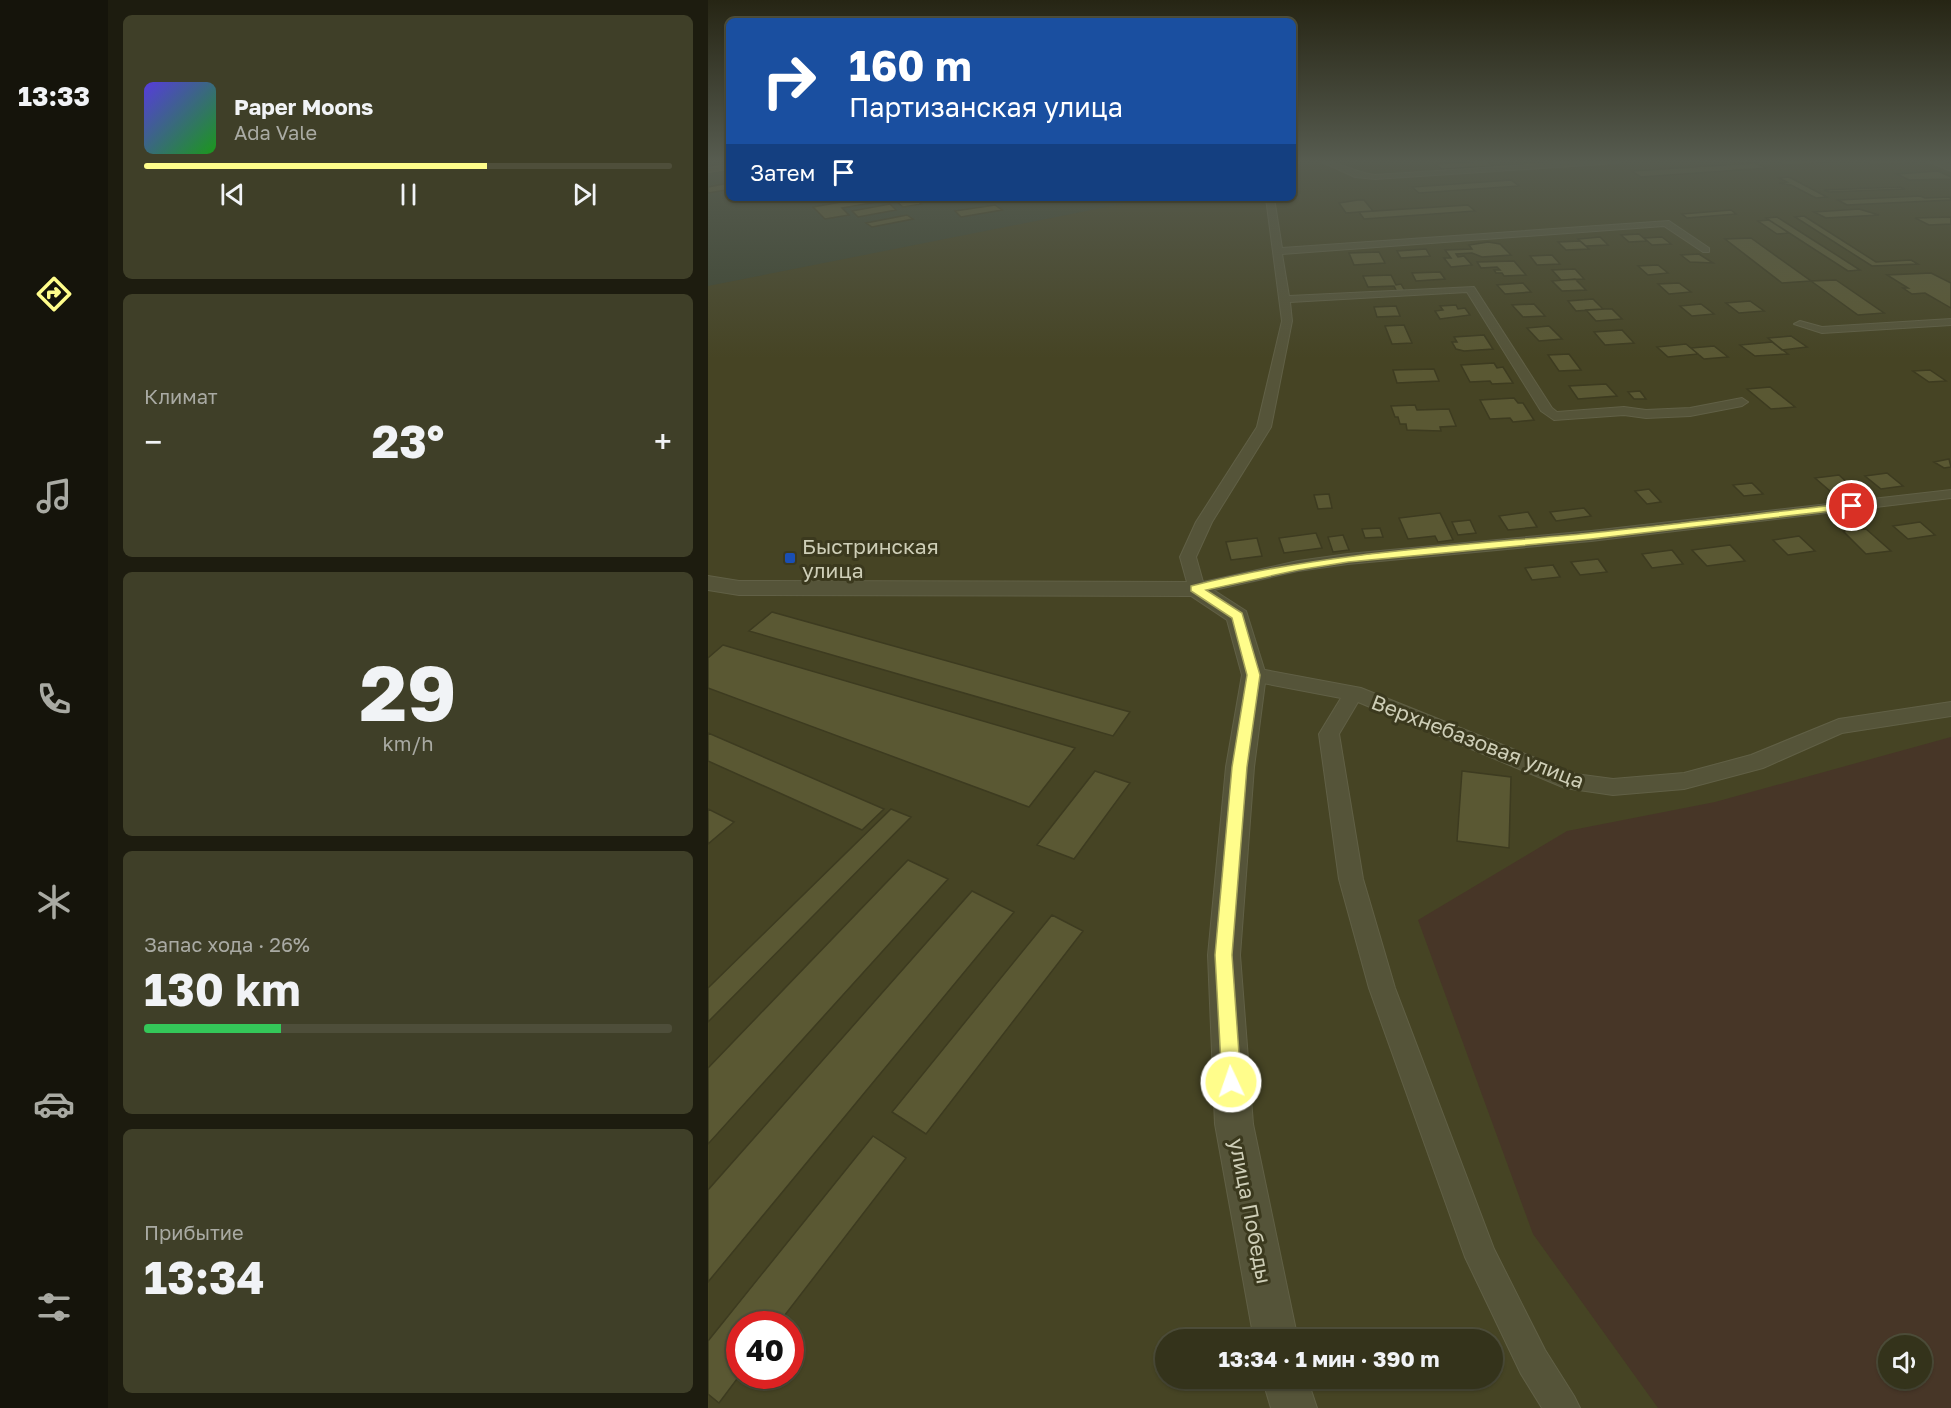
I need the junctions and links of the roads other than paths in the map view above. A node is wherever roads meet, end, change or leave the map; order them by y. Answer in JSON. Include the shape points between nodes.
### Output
{"nodes":[{"id":1,"x":1275,"y":227,"type":"edge"},
{"id":2,"x":1614,"y":227,"type":"edge"},
{"id":3,"x":1671,"y":227,"type":"edge"},
{"id":4,"x":1706,"y":250,"type":"dead end"},
{"id":5,"x":1279,"y":251,"type":"junction"},
{"id":6,"x":1286,"y":299,"type":"junction"},
{"id":7,"x":1951,"y":322,"type":"edge"},
{"id":8,"x":1800,"y":324,"type":"dead end"},
{"id":9,"x":1742,"y":402,"type":"dead end"},
{"id":10,"x":1951,"y":495,"type":"edge"},
{"id":11,"x":708,"y":583,"type":"edge"},
{"id":12,"x":1196,"y":589,"type":"junction"},
{"id":13,"x":1254,"y":675,"type":"junction"},
{"id":14,"x":1354,"y":693,"type":"junction"},
{"id":15,"x":1951,"y":709,"type":"edge"},
{"id":16,"x":1274,"y":1329,"type":"edge"},
{"id":17,"x":1288,"y":1389,"type":"edge"},
{"id":18,"x":1294,"y":1408,"type":"edge"},
{"id":19,"x":1562,"y":1408,"type":"edge"}],
"edges":[{"from":1,"to":5,"type":"street"},
{"from":2,"to":5,"type":"street"},
{"from":3,"to":4,"type":"street"},
{"from":5,"to":6,"type":"street"},
{"from":6,"to":9,"type":"street","via":[[1468,285],[1547,411],[1554,416],[1690,412]]},
{"from":6,"to":12,"type":"street","via":[[1287,321],[1264,427],[1204,522],[1188,557]]},
{"from":7,"to":8,"type":"street","via":[[1822,330]]},
{"from":10,"to":12,"type":"street","via":[[1348,559]]},
{"from":11,"to":12,"type":"street","via":[[739,588]]},
{"from":12,"to":13,"type":"street","name":"улица Победы","via":[[1238,616]]},
{"from":13,"to":14,"type":"street","name":"Верхнебазовая улица"},
{"from":13,"to":16,"type":"street","name":"улица Победы","via":[[1240,767],[1224,955],[1234,1124]]},
{"from":14,"to":15,"type":"street","name":"Верхнебазовая улица","via":[[1573,782],[1612,787],[1684,781],[1756,762],[1839,726]]},
{"from":14,"to":19,"type":"street","via":[[1329,734],[1351,879],[1376,967],[1481,1257],[1533,1362]]},
{"from":17,"to":18,"type":"street"}]}
